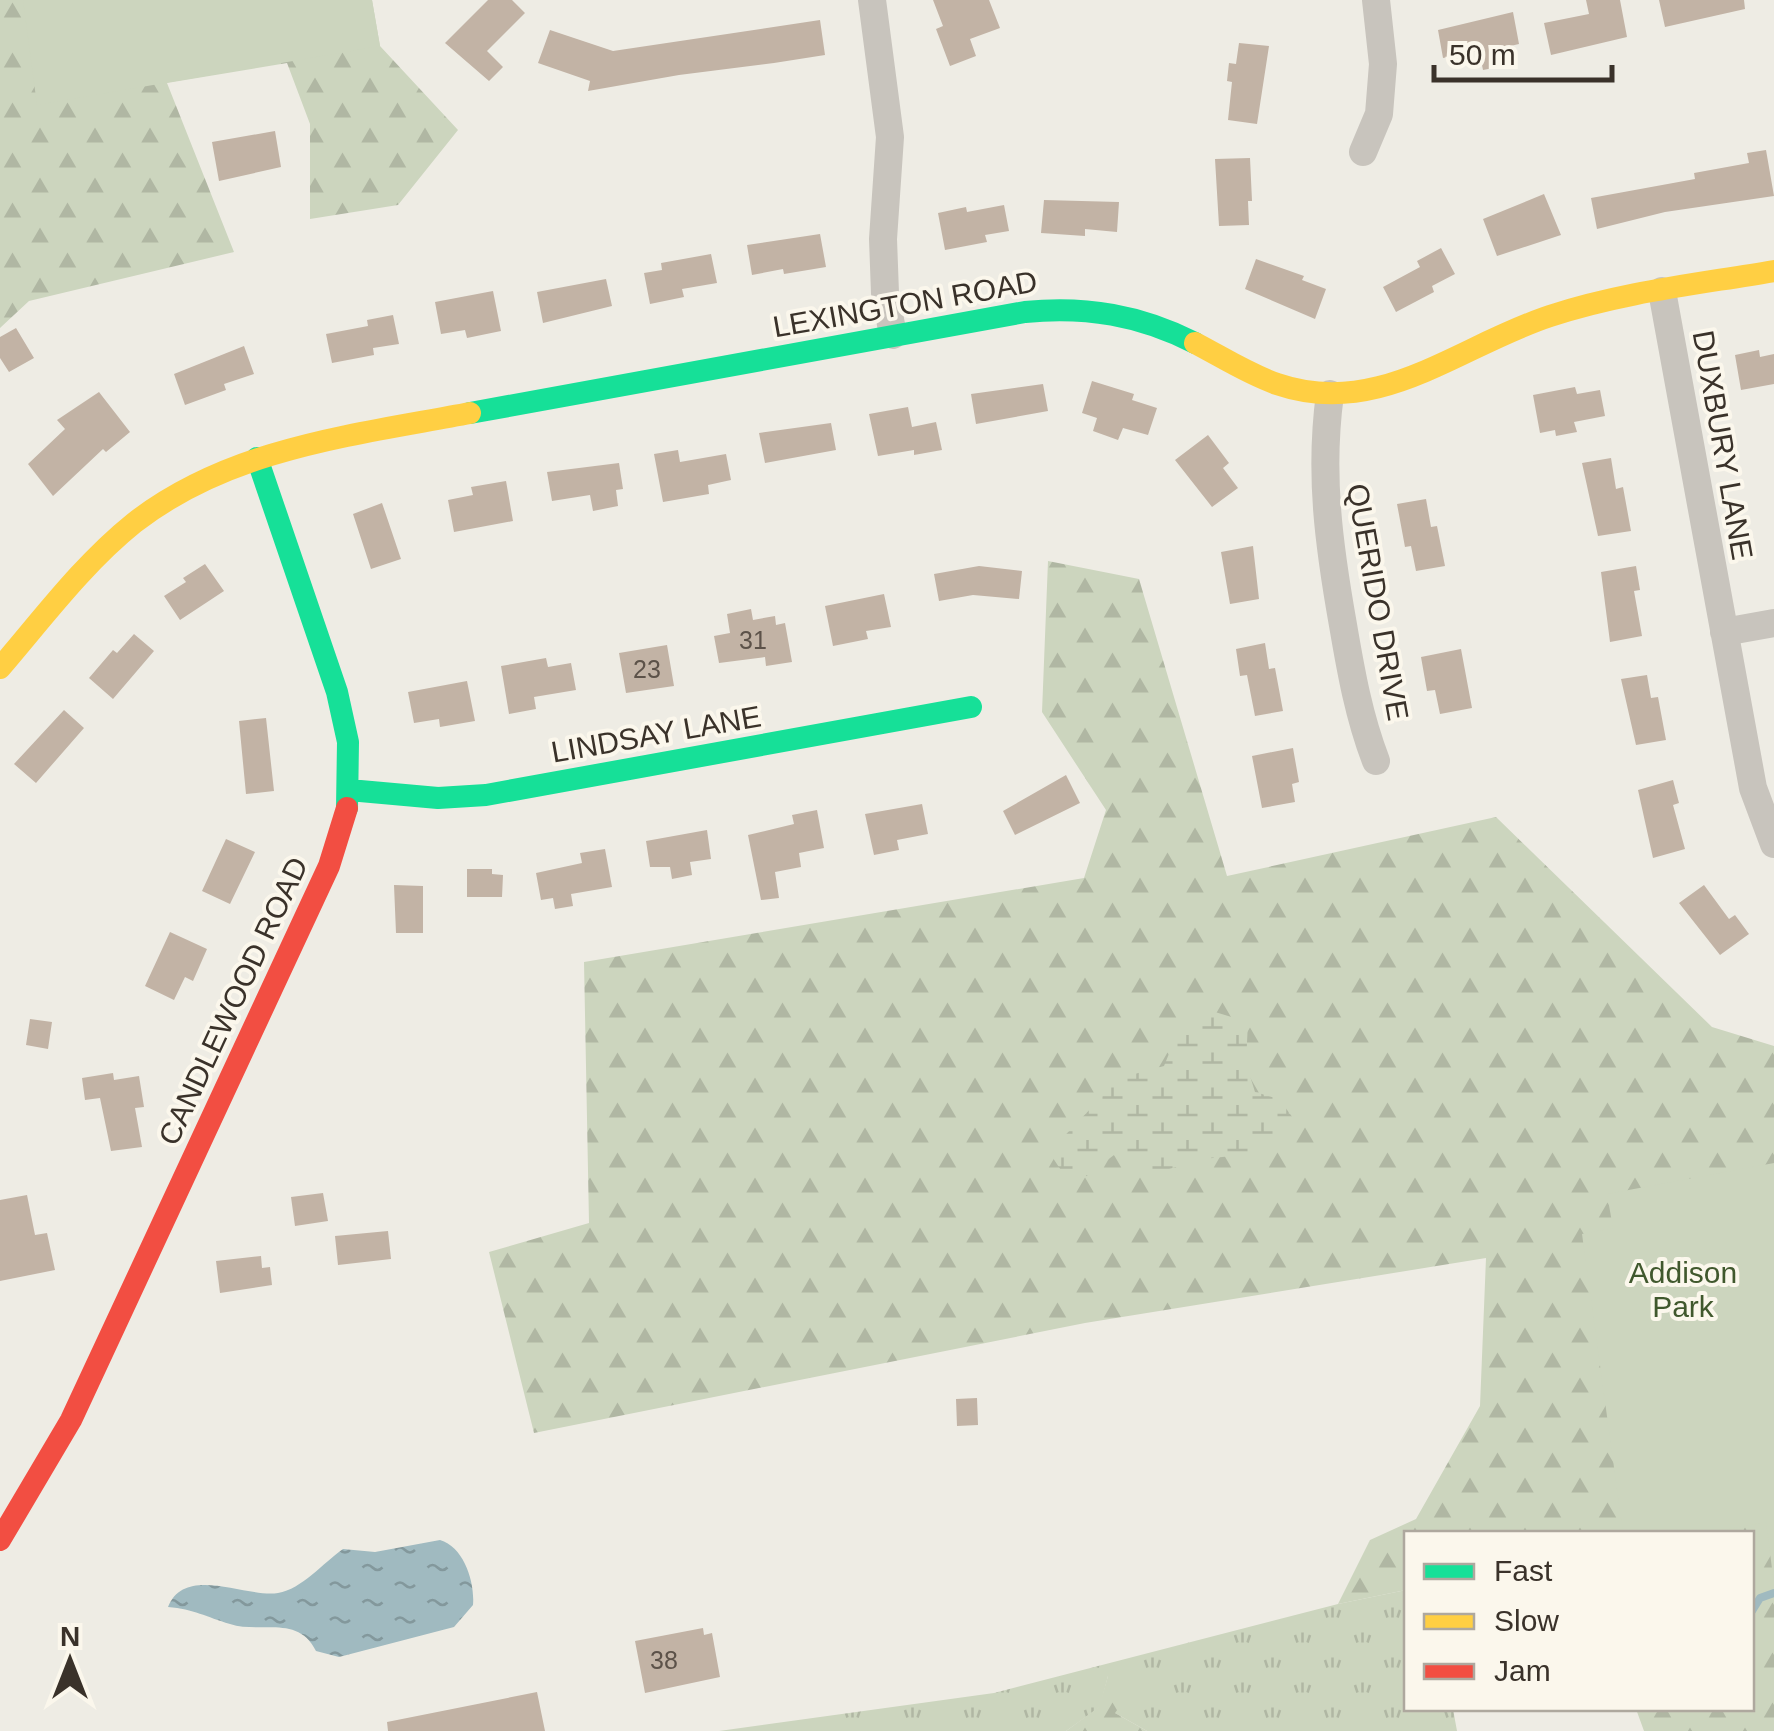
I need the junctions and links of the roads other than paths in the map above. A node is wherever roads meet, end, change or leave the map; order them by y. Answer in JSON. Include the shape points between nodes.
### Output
{"nodes":[{"id":1,"x":872,"y":0,"type":"edge"},
{"id":2,"x":1376,"y":0,"type":"edge"},
{"id":3,"x":1364,"y":152,"type":"dead end"},
{"id":4,"x":1774,"y":271,"type":"edge"},
{"id":5,"x":1662,"y":291,"type":"junction"},
{"id":6,"x":893,"y":334,"type":"junction"},
{"id":7,"x":1330,"y":394,"type":"junction"},
{"id":8,"x":257,"y":458,"type":"junction"},
{"id":9,"x":1774,"y":623,"type":"edge"},
{"id":10,"x":1724,"y":632,"type":"junction"},
{"id":11,"x":0,"y":668,"type":"edge"},
{"id":12,"x":971,"y":707,"type":"dead end"},
{"id":13,"x":1376,"y":761,"type":"dead end"},
{"id":14,"x":349,"y":790,"type":"junction"},
{"id":15,"x":1774,"y":844,"type":"edge"},
{"id":16,"x":0,"y":1540,"type":"edge"}],
"edges":[{"from":1,"to":6,"type":"street","via":[[890,123],[882,239]]},
{"from":2,"to":3,"type":"street","via":[[1383,64],[1379,114]]},
{"from":4,"to":5,"type":"street","name":"LEXINGTON ROAD"},
{"from":5,"to":7,"type":"street","name":"LEXINGTON ROAD","via":[[1546,318],[1408,383]]},
{"from":5,"to":10,"type":"street","name":"DUXBURY LANE"},
{"from":6,"to":7,"type":"street","name":"LEXINGTON ROAD","via":[[1031,310],[1091,310],[1176,333],[1269,383]]},
{"from":6,"to":8,"type":"street","name":"LEXINGTON ROAD"},
{"from":7,"to":13,"type":"street","name":"QUERIDO DRIVE","via":[[1323,458],[1327,532],[1356,698]]},
{"from":8,"to":11,"type":"street","name":"LEXINGTON ROAD","via":[[188,488],[132,524]]},
{"from":8,"to":14,"type":"street","name":"CANDLEWOOD ROAD","via":[[337,692]]},
{"from":9,"to":10,"type":"street"},
{"from":10,"to":15,"type":"street","name":"DUXBURY LANE","via":[[1752,788]]},
{"from":12,"to":14,"type":"street","name":"LINDSAY LANE","via":[[486,796]]},
{"from":14,"to":16,"type":"street","name":"CANDLEWOOD ROAD","via":[[329,866],[99,1362]]}]}
